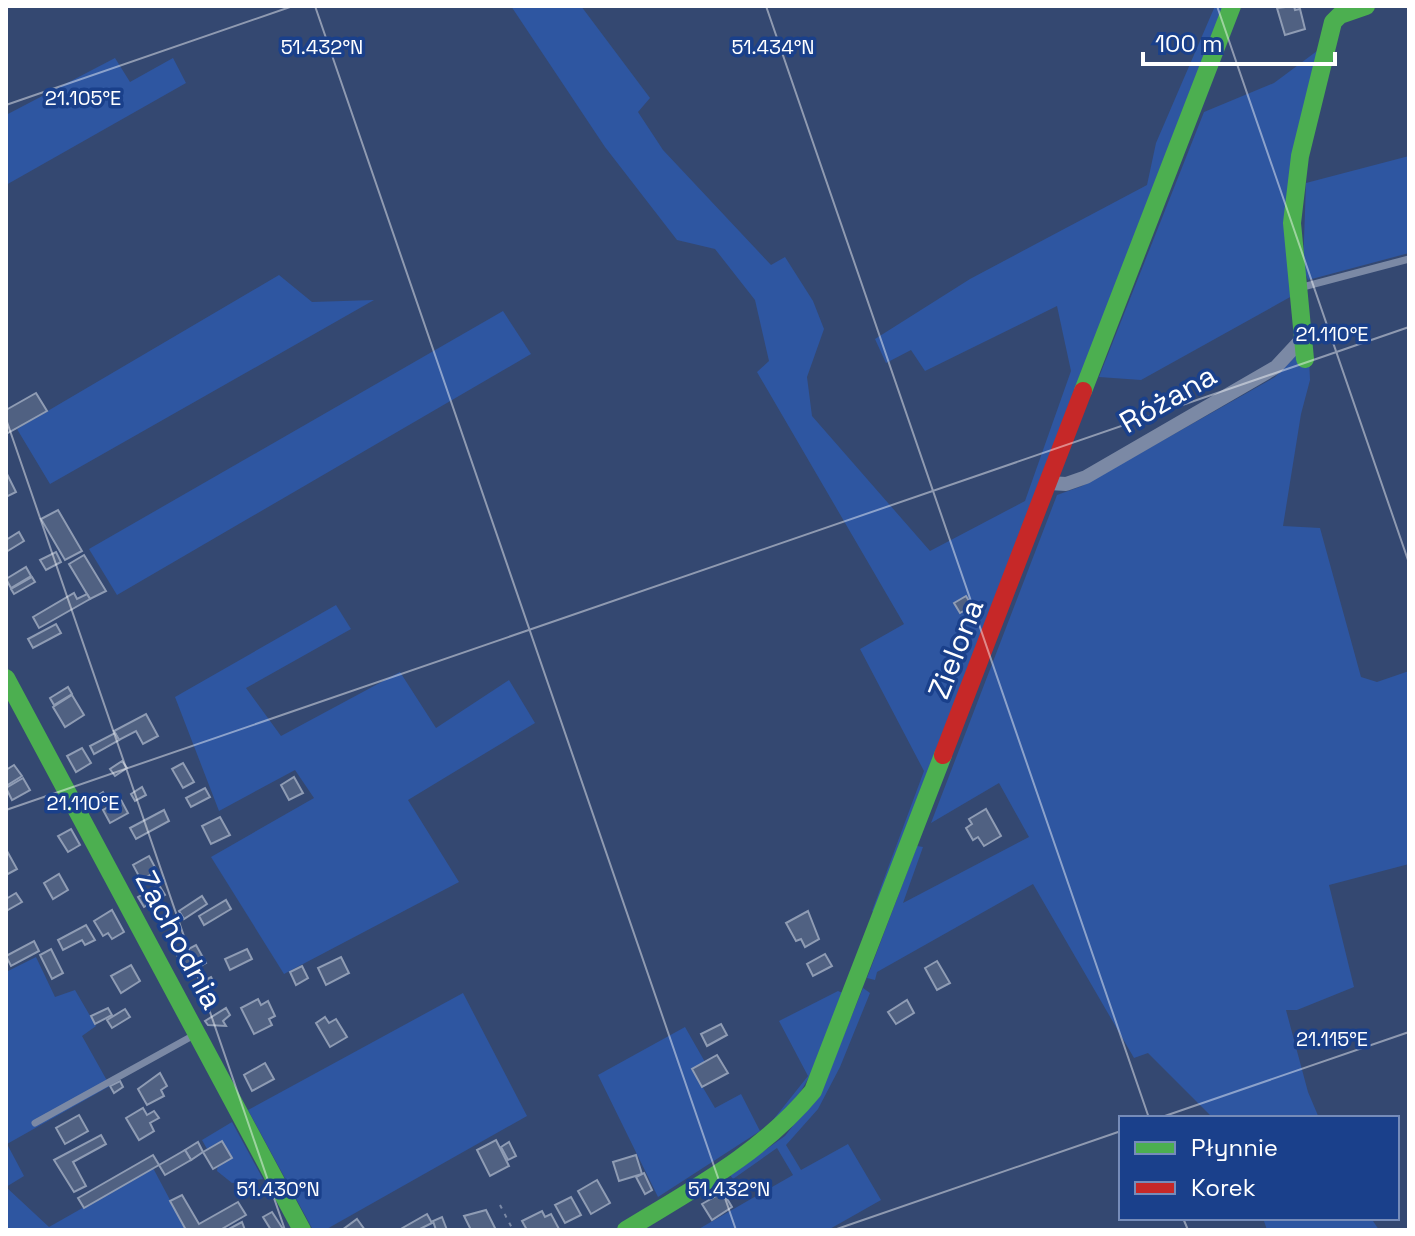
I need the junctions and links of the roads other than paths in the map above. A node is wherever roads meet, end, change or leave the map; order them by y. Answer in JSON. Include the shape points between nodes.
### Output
{"nodes":[{"id":1,"x":1232,"y":6,"type":"edge"},
{"id":2,"x":1366,"y":6,"type":"edge"},
{"id":3,"x":1409,"y":259,"type":"edge"},
{"id":4,"x":1297,"y":288,"type":"junction"},
{"id":5,"x":1302,"y":339,"type":"junction"},
{"id":6,"x":1305,"y":359,"type":"dead end"},
{"id":7,"x":1049,"y":483,"type":"junction"},
{"id":8,"x":6,"y":678,"type":"edge"},
{"id":9,"x":197,"y":1033,"type":"junction"},
{"id":10,"x":35,"y":1123,"type":"dead end"},
{"id":11,"x":302,"y":1230,"type":"edge"},
{"id":12,"x":626,"y":1230,"type":"edge"}],
"edges":[{"from":1,"to":7,"type":"street","name":"Zielona"},
{"from":2,"to":4,"type":"street","via":[[1340,15],[1331,29],[1295,194]]},
{"from":3,"to":4,"type":"lane"},
{"from":4,"to":5,"type":"street"},
{"from":5,"to":6,"type":"street"},
{"from":5,"to":7,"type":"street","name":"Różana","via":[[1276,367],[1086,477]]},
{"from":7,"to":12,"type":"street","name":"Zielona","via":[[813,1091],[797,1113],[756,1149]]},
{"from":8,"to":9,"type":"street","name":"Zachodnia"},
{"from":9,"to":10,"type":"lane"},
{"from":9,"to":11,"type":"street","name":"Zachodnia"}]}
